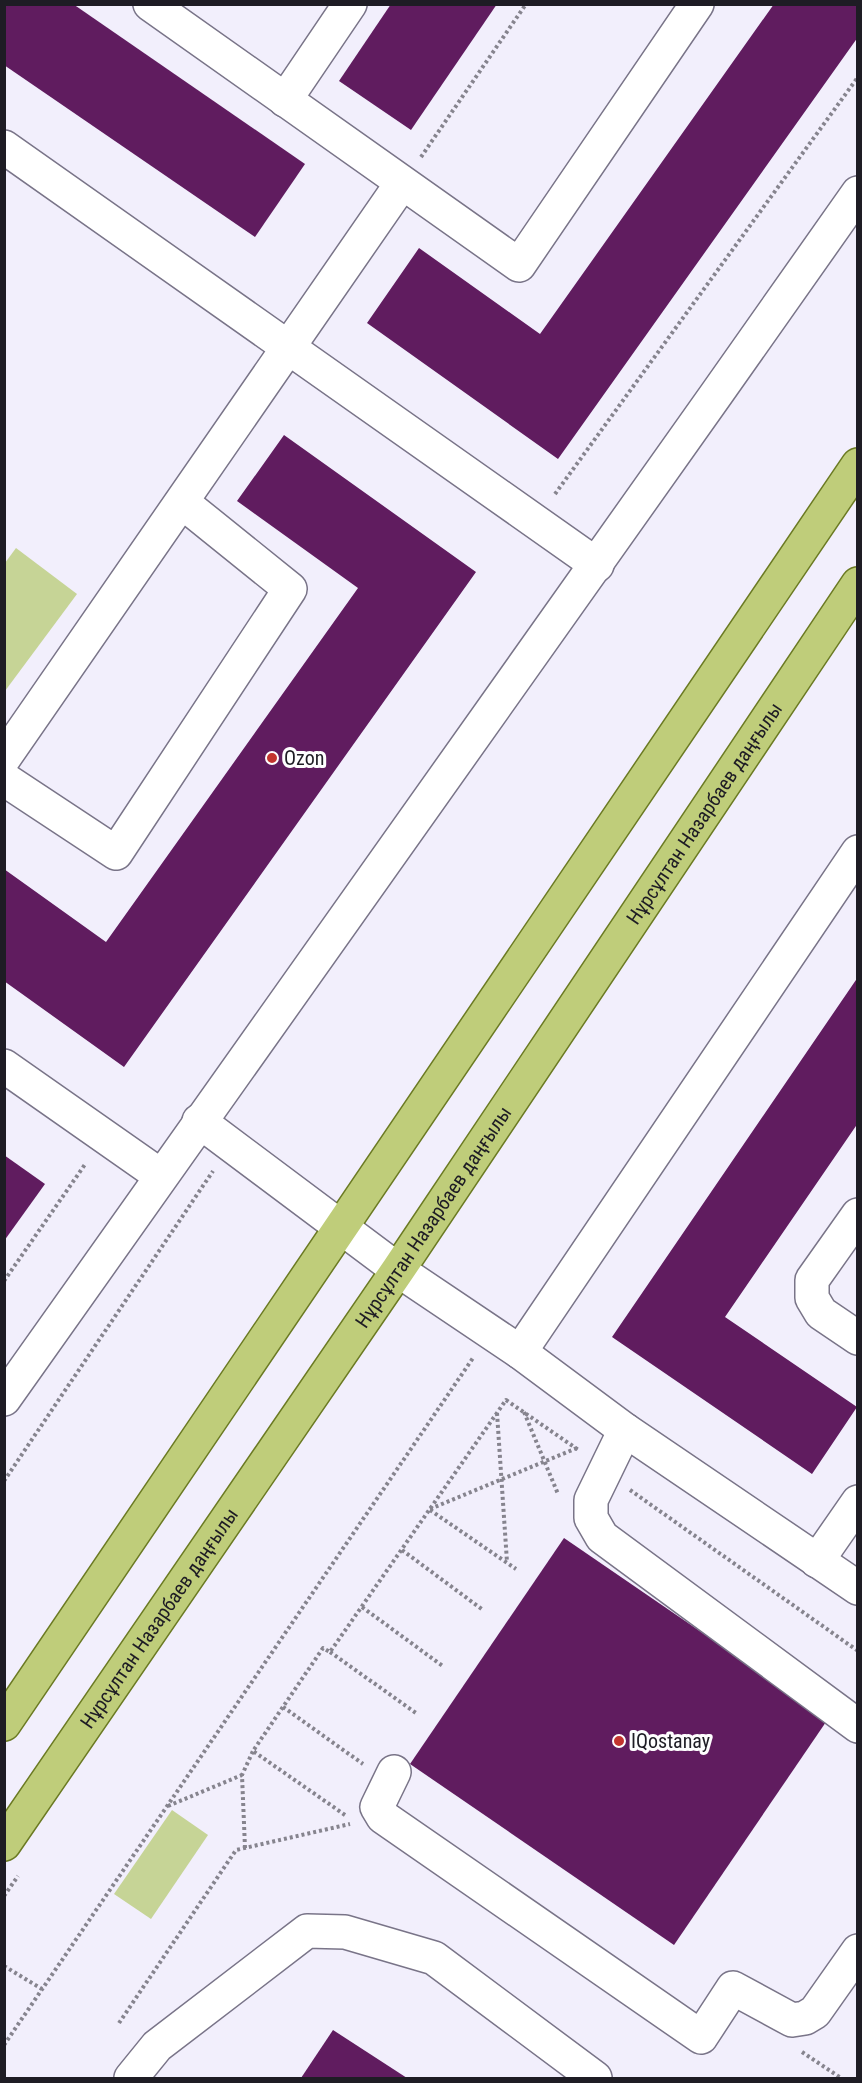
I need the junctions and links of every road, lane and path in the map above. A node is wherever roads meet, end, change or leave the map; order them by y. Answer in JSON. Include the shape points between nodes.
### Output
{"nodes":[{"id":1,"x":150,"y":4,"type":"edge"},
{"id":2,"x":350,"y":4,"type":"edge"},
{"id":3,"x":526,"y":4,"type":"edge"},
{"id":4,"x":697,"y":4,"type":"edge"},
{"id":5,"x":858,"y":77,"type":"edge"},
{"id":6,"x":285,"y":100,"type":"junction"},
{"id":7,"x":4,"y":147,"type":"edge"},
{"id":8,"x":402,"y":183,"type":"junction"},
{"id":9,"x":858,"y":193,"type":"edge"},
{"id":10,"x":288,"y":348,"type":"junction"},
{"id":11,"x":858,"y":465,"type":"edge"},
{"id":12,"x":182,"y":502,"type":"junction"},
{"id":13,"x":535,"y":522,"type":"junction"},
{"id":14,"x":597,"y":565,"type":"junction"},
{"id":15,"x":858,"y":584,"type":"edge"},
{"id":16,"x":4,"y":758,"type":"edge"},
{"id":17,"x":4,"y":779,"type":"edge"},
{"id":18,"x":858,"y":852,"type":"edge"},
{"id":19,"x":4,"y":1066,"type":"edge"},
{"id":20,"x":199,"y":1121,"type":"junction"},
{"id":21,"x":104,"y":1136,"type":"junction"},
{"id":22,"x":231,"y":1145,"type":"junction"},
{"id":23,"x":161,"y":1176,"type":"junction"},
{"id":24,"x":858,"y":1215,"type":"edge"},
{"id":25,"x":341,"y":1227,"type":"junction"},
{"id":26,"x":398,"y":1270,"type":"junction"},
{"id":27,"x":4,"y":1281,"type":"edge"},
{"id":28,"x":491,"y":1332,"type":"junction"},
{"id":29,"x":858,"y":1338,"type":"edge"},
{"id":30,"x":520,"y":1352,"type":"junction"},
{"id":31,"x":4,"y":1399,"type":"edge"},
{"id":32,"x":497,"y":1412,"type":"junction"},
{"id":33,"x":524,"y":1412,"type":"junction"},
{"id":34,"x":626,"y":1430,"type":"junction"},
{"id":35,"x":577,"y":1448,"type":"junction"},
{"id":36,"x":544,"y":1462,"type":"junction"},
{"id":37,"x":604,"y":1471,"type":"junction"},
{"id":38,"x":502,"y":1479,"type":"junction"},
{"id":39,"x":4,"y":1481,"type":"edge"},
{"id":40,"x":558,"y":1494,"type":"dead end"},
{"id":41,"x":858,"y":1503,"type":"edge"},
{"id":42,"x":430,"y":1509,"type":"junction"},
{"id":43,"x":402,"y":1550,"type":"junction"},
{"id":44,"x":818,"y":1561,"type":"junction"},
{"id":45,"x":507,"y":1562,"type":"junction"},
{"id":46,"x":516,"y":1569,"type":"dead end"},
{"id":47,"x":858,"y":1588,"type":"edge"},
{"id":48,"x":362,"y":1607,"type":"junction"},
{"id":49,"x":483,"y":1610,"type":"dead end"},
{"id":50,"x":323,"y":1648,"type":"dead end"},
{"id":51,"x":858,"y":1651,"type":"edge"},
{"id":52,"x":330,"y":1652,"type":"junction"},
{"id":53,"x":444,"y":1667,"type":"dead end"},
{"id":54,"x":283,"y":1707,"type":"dead end"},
{"id":55,"x":416,"y":1713,"type":"dead end"},
{"id":56,"x":4,"y":1724,"type":"edge"},
{"id":57,"x":858,"y":1726,"type":"edge"},
{"id":58,"x":253,"y":1751,"type":"dead end"},
{"id":59,"x":380,"y":1769,"type":"joint"},
{"id":60,"x":242,"y":1775,"type":"junction"},
{"id":61,"x":168,"y":1806,"type":"junction"},
{"id":62,"x":356,"y":1822,"type":"dead end"},
{"id":63,"x":4,"y":1844,"type":"edge"},
{"id":64,"x":244,"y":1848,"type":"junction"},
{"id":65,"x":18,"y":1876,"type":"dead end"},
{"id":66,"x":4,"y":1896,"type":"edge"},
{"id":67,"x":858,"y":1951,"type":"edge"},
{"id":68,"x":4,"y":1966,"type":"edge"},
{"id":69,"x":43,"y":1989,"type":"junction"},
{"id":70,"x":119,"y":2023,"type":"dead end"},
{"id":71,"x":4,"y":2045,"type":"edge"},
{"id":72,"x":131,"y":2079,"type":"edge"},
{"id":73,"x":595,"y":2079,"type":"edge"}],
"edges":[{"from":1,"to":6,"type":"street"},
{"from":2,"to":6,"type":"street"},
{"from":3,"to":8,"type":"path"},
{"from":4,"to":8,"type":"street","via":[[519,265]]},
{"from":5,"to":13,"type":"path"},
{"from":6,"to":8,"type":"street"},
{"from":7,"to":10,"type":"street"},
{"from":8,"to":10,"type":"street"},
{"from":9,"to":14,"type":"street"},
{"from":10,"to":12,"type":"street"},
{"from":10,"to":13,"type":"street"},
{"from":11,"to":25,"type":"main road"},
{"from":12,"to":16,"type":"street"},
{"from":12,"to":17,"type":"street","via":[[290,589],[116,853]]},
{"from":13,"to":14,"type":"street"},
{"from":14,"to":20,"type":"street"},
{"from":15,"to":26,"type":"main road","name":"Нұрсұлтан Назарбаев даңғылы"},
{"from":18,"to":30,"type":"street"},
{"from":19,"to":21,"type":"street"},
{"from":20,"to":22,"type":"street"},
{"from":20,"to":23,"type":"street"},
{"from":21,"to":23,"type":"street"},
{"from":21,"to":27,"type":"path"},
{"from":22,"to":25,"type":"street"},
{"from":22,"to":39,"type":"path"},
{"from":23,"to":31,"type":"street"},
{"from":24,"to":29,"type":"street","via":[[812,1280],[812,1298],[821,1313]]},
{"from":25,"to":26,"type":"street"},
{"from":25,"to":56,"type":"main road"},
{"from":26,"to":28,"type":"street"},
{"from":26,"to":63,"type":"main road","name":"Нұрсұлтан Назарбаев даңғылы"},
{"from":28,"to":30,"type":"street"},
{"from":28,"to":61,"type":"path"},
{"from":30,"to":34,"type":"street"},
{"from":32,"to":33,"type":"path","via":[[506,1400]]},
{"from":32,"to":38,"type":"path"},
{"from":32,"to":42,"type":"path"},
{"from":33,"to":35,"type":"path"},
{"from":33,"to":36,"type":"path"},
{"from":34,"to":37,"type":"street"},
{"from":34,"to":44,"type":"street"},
{"from":35,"to":36,"type":"path"},
{"from":35,"to":37,"type":"path"},
{"from":36,"to":38,"type":"path"},
{"from":36,"to":40,"type":"path"},
{"from":37,"to":51,"type":"path"},
{"from":37,"to":57,"type":"street","via":[[591,1500],[591,1518],[602,1538]]},
{"from":38,"to":42,"type":"path"},
{"from":38,"to":45,"type":"path"},
{"from":41,"to":44,"type":"street"},
{"from":42,"to":43,"type":"path"},
{"from":42,"to":45,"type":"path"},
{"from":43,"to":48,"type":"path"},
{"from":43,"to":49,"type":"path"},
{"from":44,"to":47,"type":"street"},
{"from":45,"to":46,"type":"path"},
{"from":48,"to":52,"type":"path"},
{"from":48,"to":53,"type":"path"},
{"from":50,"to":52,"type":"path"},
{"from":52,"to":55,"type":"path"},
{"from":54,"to":59,"type":"path"},
{"from":58,"to":60,"type":"path"},
{"from":59,"to":67,"type":"street","via":[[377,1807],[383,1817],[700,2037],[733,1988],[792,2020],[805,2018],[815,2012]]},
{"from":60,"to":61,"type":"path"},
{"from":60,"to":64,"type":"path"},
{"from":61,"to":69,"type":"path"},
{"from":62,"to":64,"type":"path"},
{"from":64,"to":70,"type":"path","via":[[236,1850]]},
{"from":65,"to":66,"type":"path"},
{"from":68,"to":69,"type":"path"},
{"from":69,"to":71,"type":"path"},
{"from":72,"to":73,"type":"street","via":[[157,2046],[307,1932],[345,1932],[434,1958]]}]}
